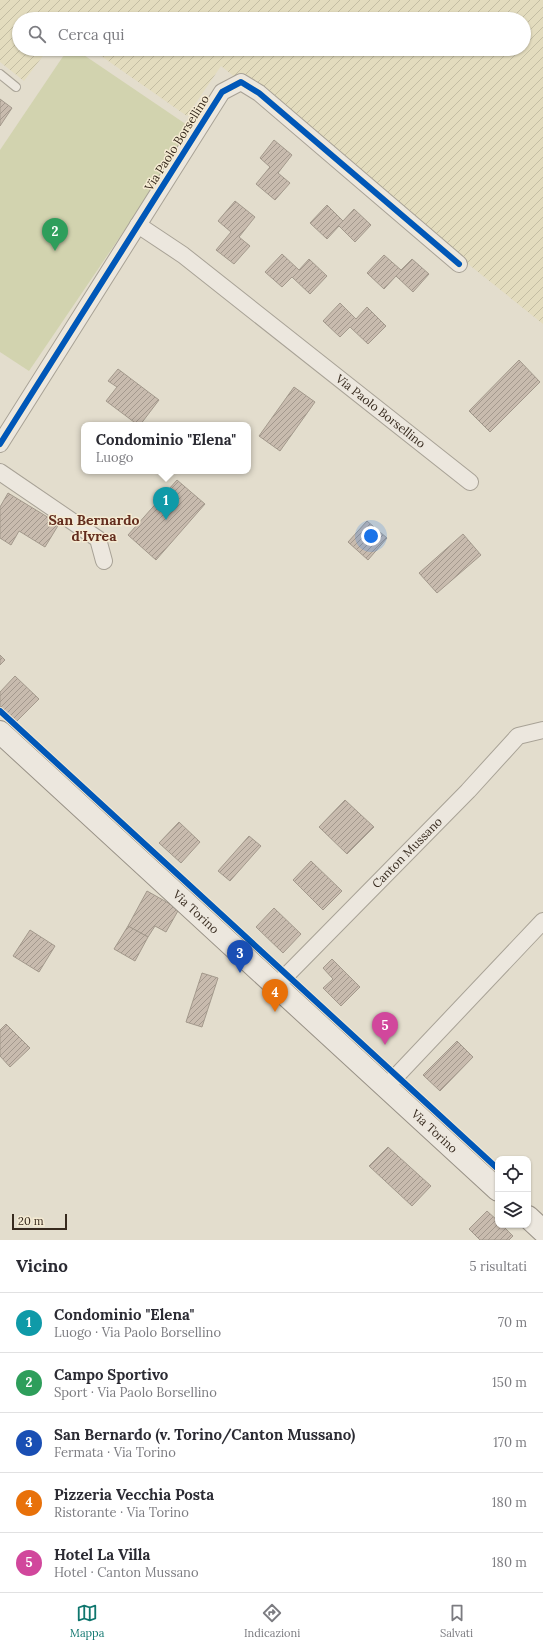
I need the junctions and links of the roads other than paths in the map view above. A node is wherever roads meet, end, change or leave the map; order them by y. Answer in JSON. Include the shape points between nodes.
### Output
{"nodes":[{"id":1,"x":0,"y":74,"type":"edge"},
{"id":2,"x":16,"y":86,"type":"dead end"},
{"id":3,"x":138,"y":225,"type":"junction"},
{"id":4,"x":459,"y":264,"type":"dead end"},
{"id":5,"x":0,"y":444,"type":"edge"},
{"id":6,"x":0,"y":472,"type":"edge"},
{"id":7,"x":470,"y":482,"type":"dead end"},
{"id":8,"x":104,"y":561,"type":"dead end"},
{"id":9,"x":543,"y":730,"type":"edge"},
{"id":10,"x":0,"y":732,"type":"edge"},
{"id":11,"x":543,"y":921,"type":"edge"},
{"id":12,"x":276,"y":986,"type":"junction"},
{"id":13,"x":386,"y":1087,"type":"junction"},
{"id":14,"x":495,"y":1187,"type":"edge"},
{"id":15,"x":531,"y":1220,"type":"edge"},
{"id":16,"x":543,"y":1231,"type":"edge"}],
"edges":[{"from":1,"to":2,"type":"lane"},
{"from":3,"to":4,"type":"street","name":"Via Paolo Borsellino","via":[[222,92],[241,82],[259,93]]},
{"from":3,"to":5,"type":"street","name":"Via Paolo Borsellino"},
{"from":3,"to":7,"type":"street","name":"Via Paolo Borsellino","via":[[183,255]]},
{"from":6,"to":8,"type":"street","via":[[98,538]]},
{"from":9,"to":12,"type":"street","name":"Canton Mussano","via":[[518,736],[468,791]]},
{"from":10,"to":12,"type":"street","name":"Via Torino"},
{"from":11,"to":13,"type":"street"},
{"from":12,"to":13,"type":"street","name":"Via Torino"},
{"from":13,"to":14,"type":"street","name":"Via Torino"},
{"from":15,"to":16,"type":"street"}]}
